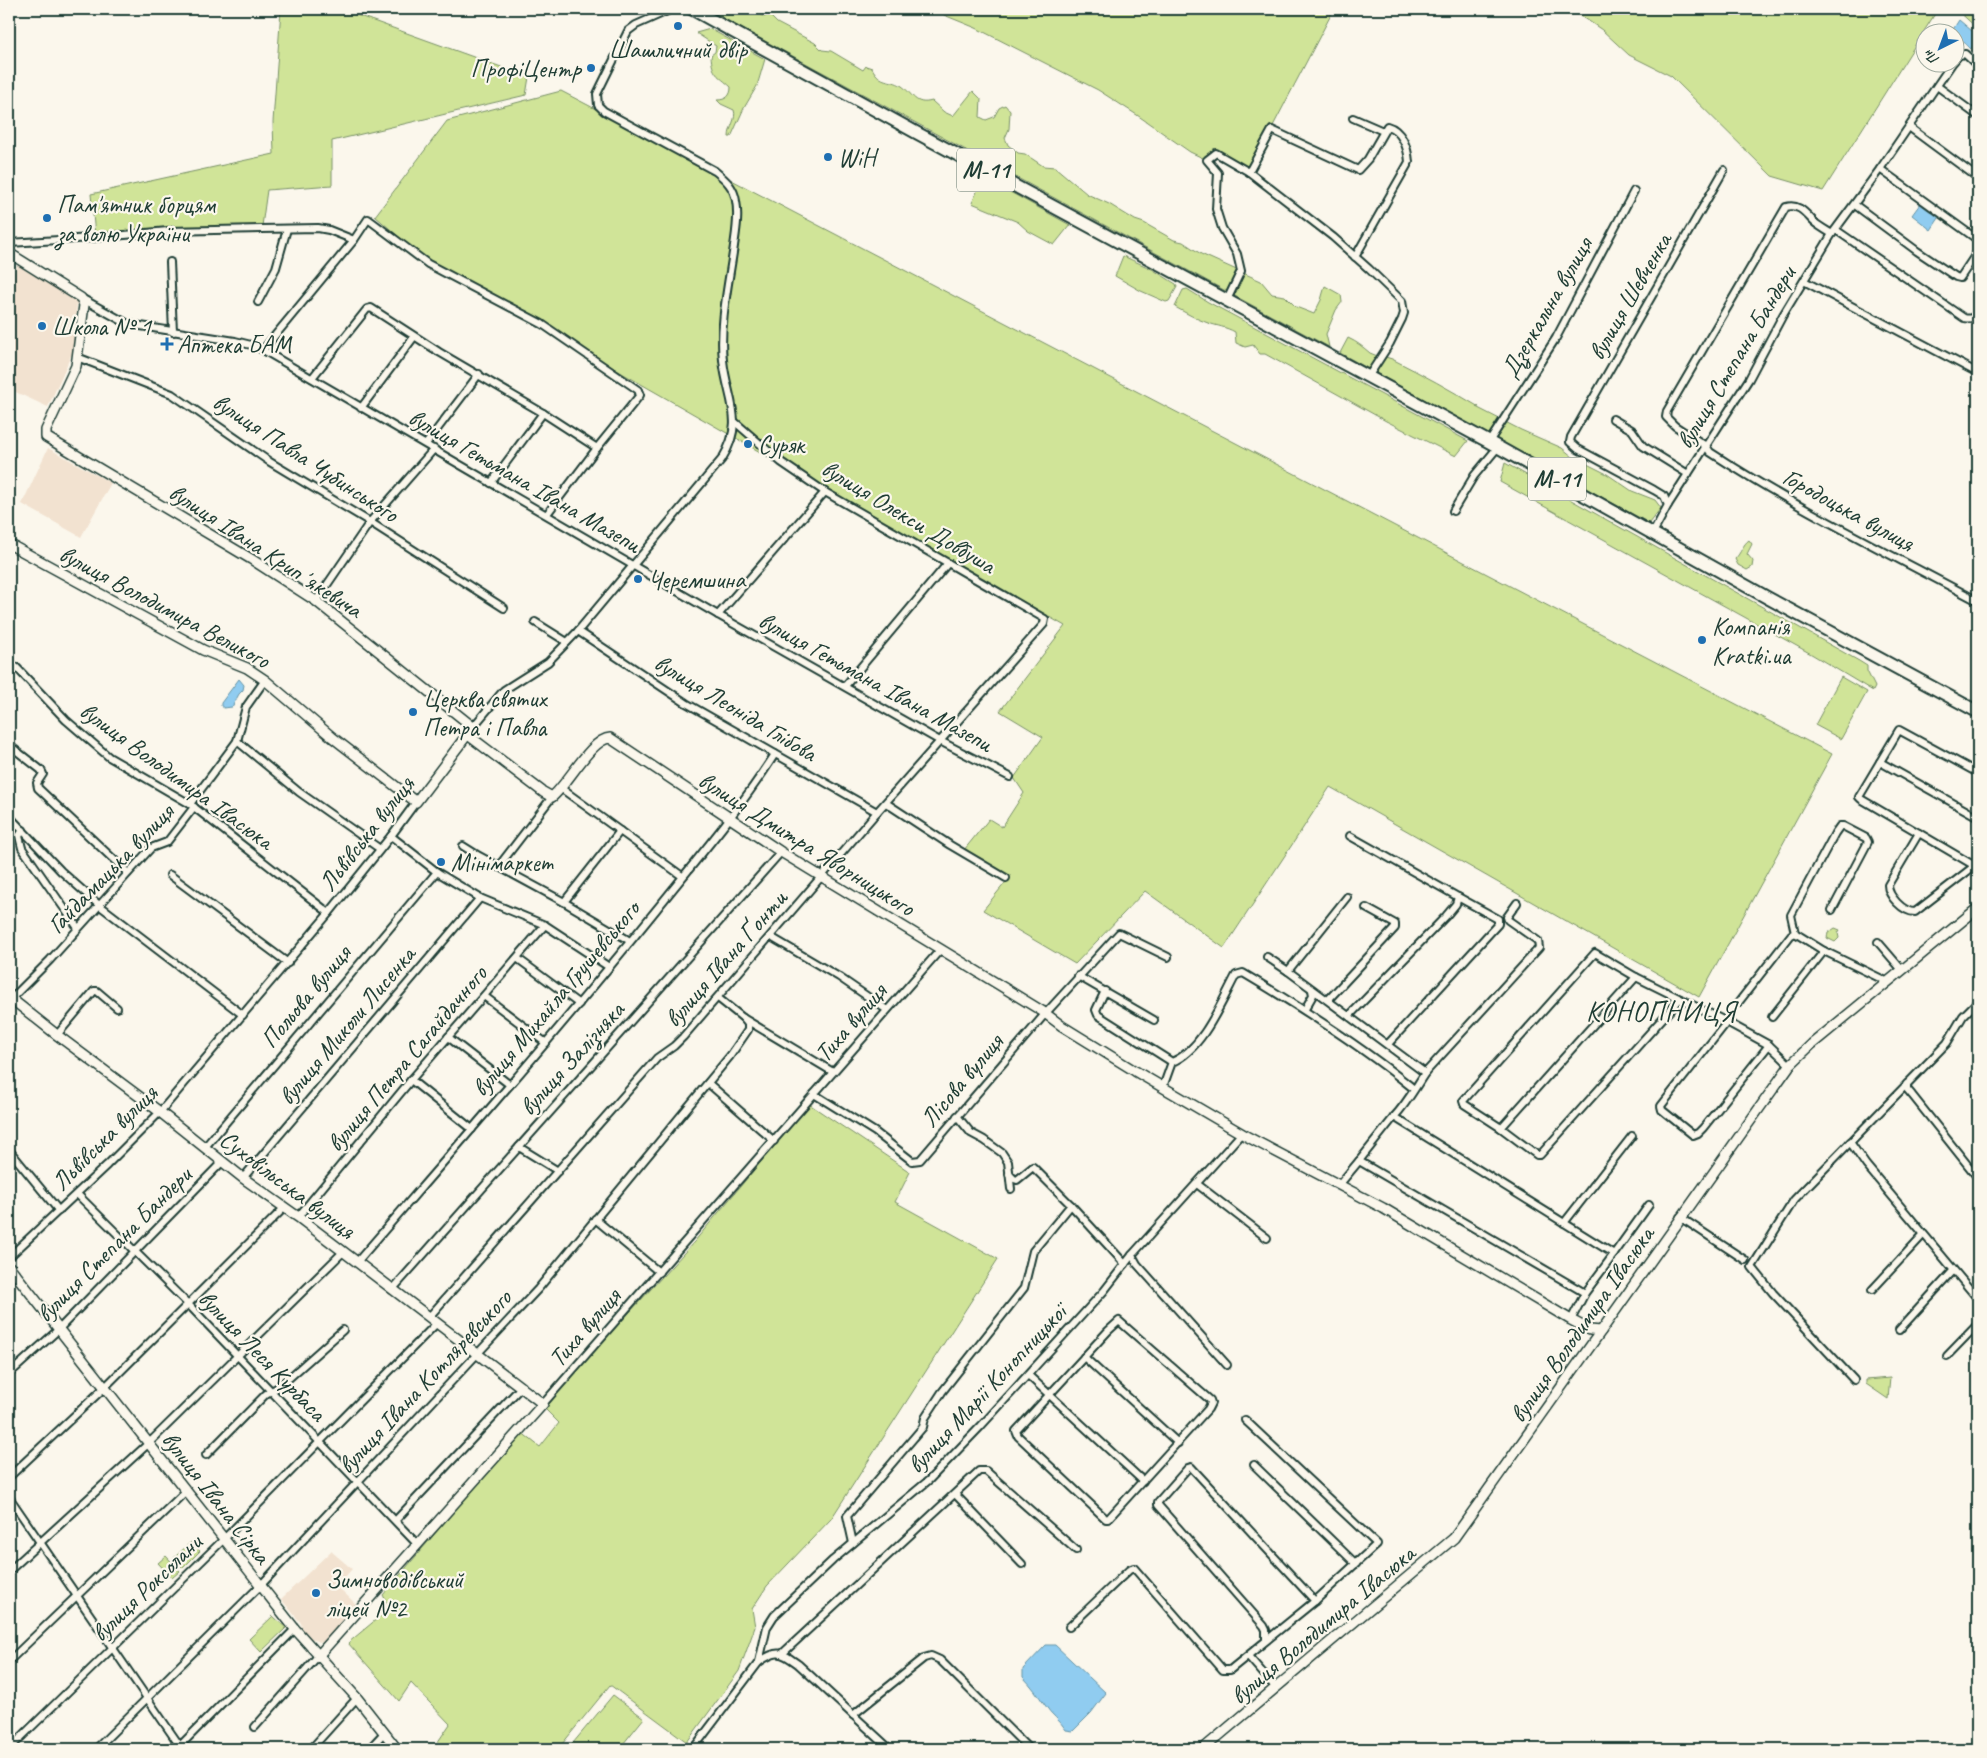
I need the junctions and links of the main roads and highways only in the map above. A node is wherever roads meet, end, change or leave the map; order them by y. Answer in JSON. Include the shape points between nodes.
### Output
{"nodes":[{"id":1,"x":692,"y":9,"type":"edge"},
{"id":2,"x":1978,"y":712,"type":"edge"}],
"edges":[{"from":1,"to":2,"type":"highway","number":"М-11","via":[[1494,444]]}]}
